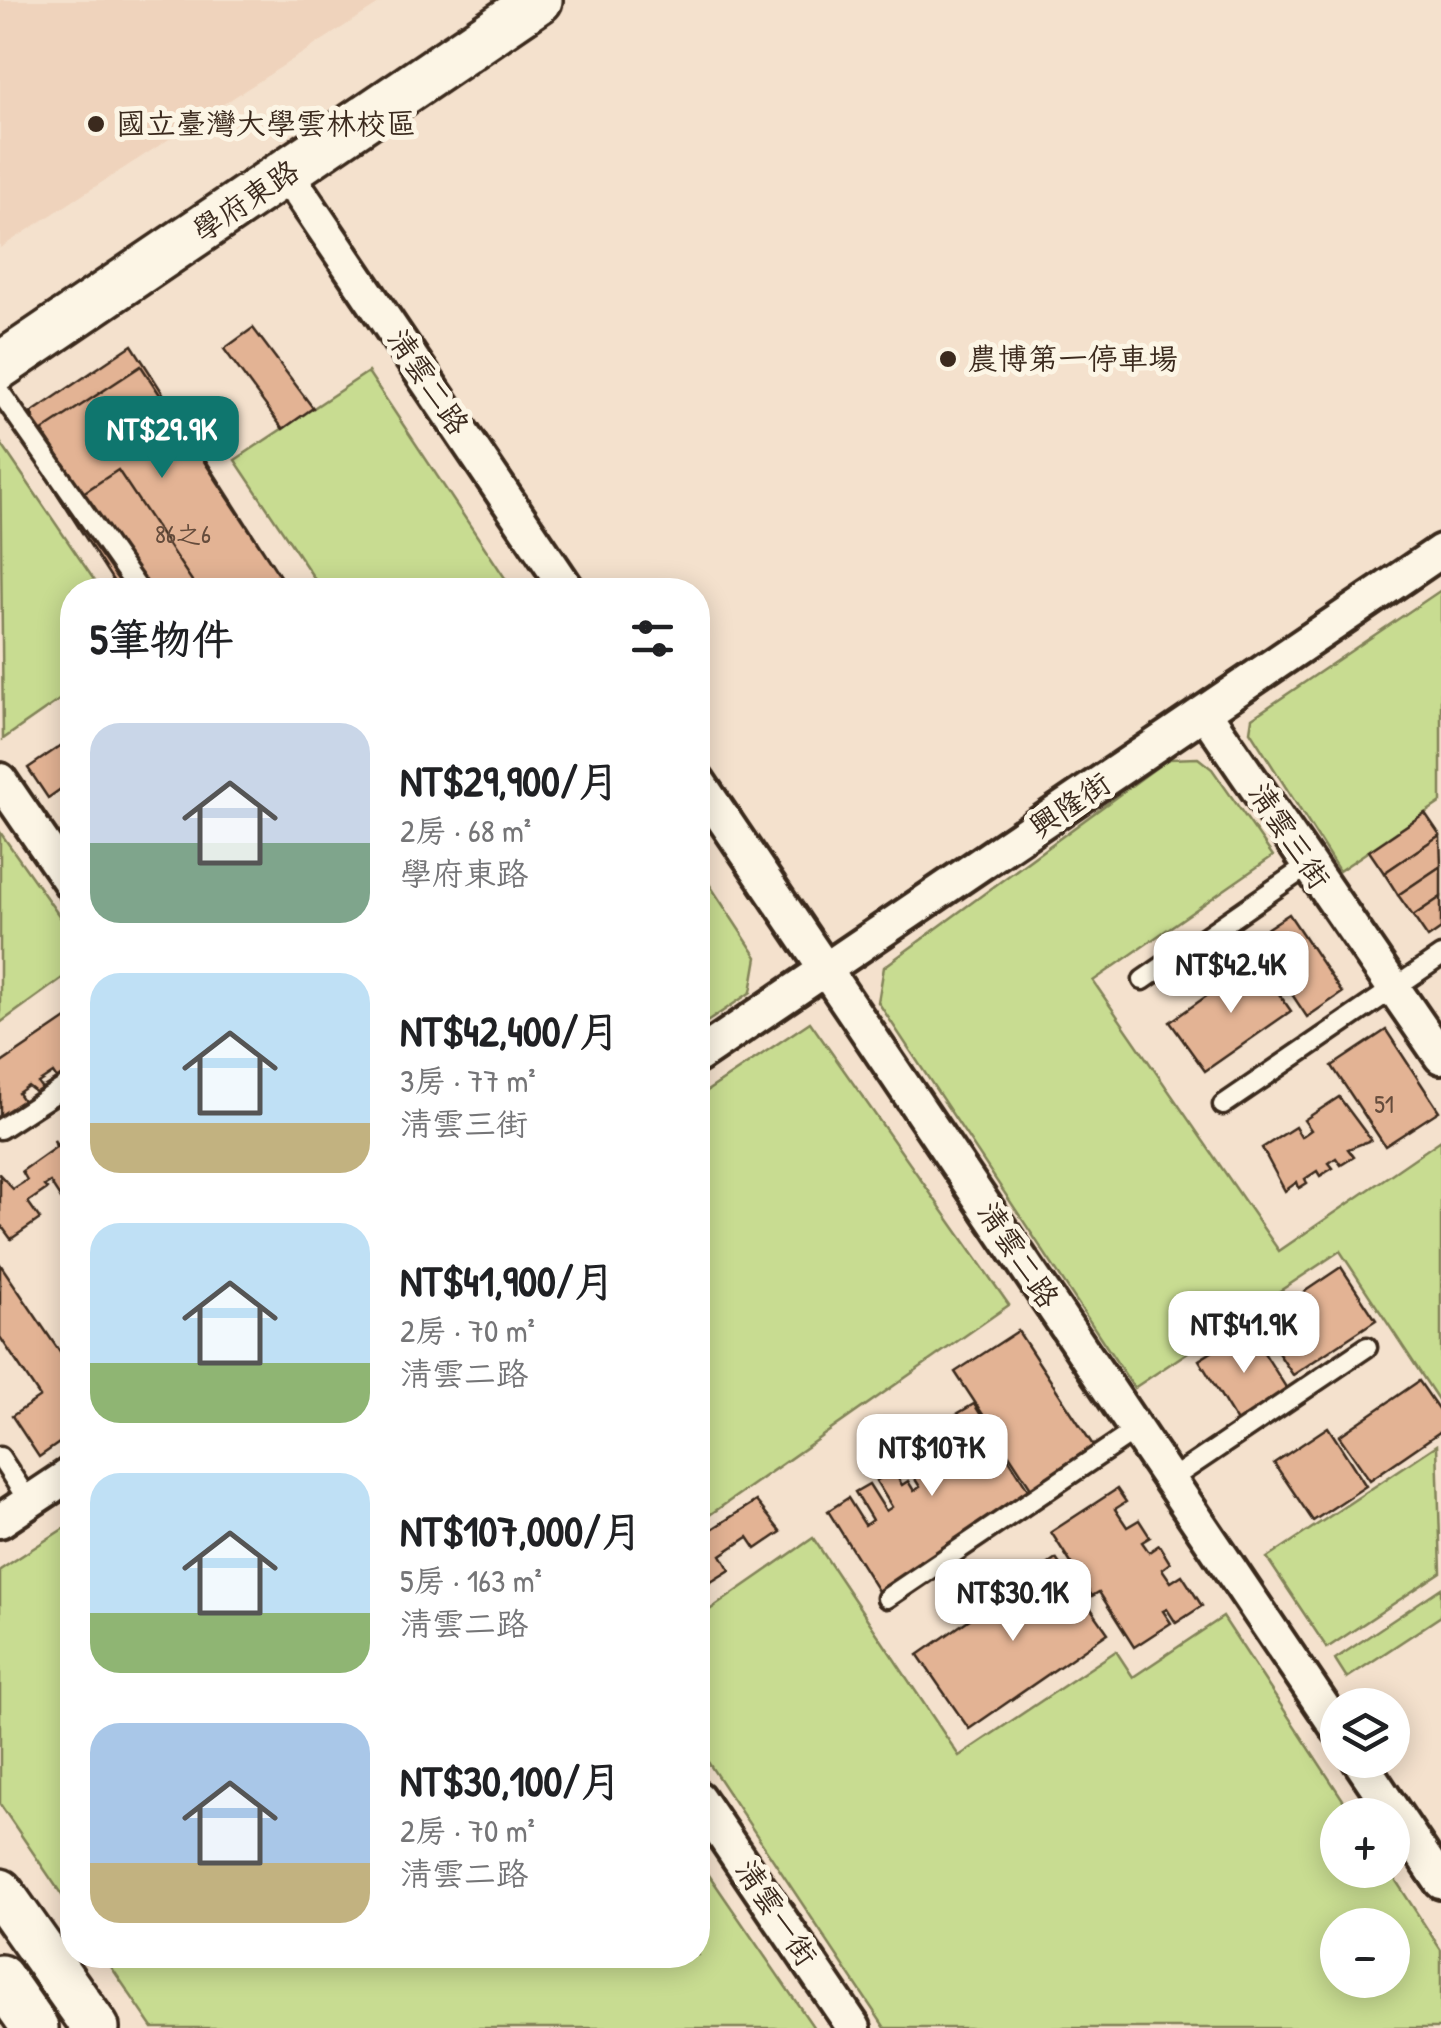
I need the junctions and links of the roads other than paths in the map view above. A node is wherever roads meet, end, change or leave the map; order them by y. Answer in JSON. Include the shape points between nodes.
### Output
{"nodes":[{"id":1,"x":539,"y":0,"type":"edge"},
{"id":2,"x":287,"y":174,"type":"junction"},
{"id":3,"x":0,"y":366,"type":"edge"},
{"id":4,"x":0,"y":392,"type":"edge"},
{"id":5,"x":1441,"y":551,"type":"edge"},
{"id":6,"x":130,"y":578,"type":"edge"},
{"id":7,"x":560,"y":578,"type":"edge"},
{"id":8,"x":1205,"y":713,"type":"junction"},
{"id":9,"x":0,"y":780,"type":"edge"},
{"id":10,"x":710,"y":800,"type":"edge"},
{"id":11,"x":1309,"y":865,"type":"junction"},
{"id":12,"x":60,"y":868,"type":"edge"},
{"id":13,"x":1441,"y":956,"type":"edge"},
{"id":14,"x":825,"y":970,"type":"junction"},
{"id":15,"x":1143,"y":980,"type":"dead end"},
{"id":16,"x":1394,"y":988,"type":"junction"},
{"id":17,"x":710,"y":1048,"type":"edge"},
{"id":18,"x":1441,"y":1057,"type":"edge"},
{"id":19,"x":60,"y":1090,"type":"edge"},
{"id":20,"x":1223,"y":1106,"type":"dead end"},
{"id":21,"x":0,"y":1129,"type":"edge"},
{"id":22,"x":1367,"y":1347,"type":"dead end"},
{"id":23,"x":1136,"y":1430,"type":"junction"},
{"id":24,"x":0,"y":1457,"type":"edge"},
{"id":25,"x":1170,"y":1480,"type":"junction"},
{"id":26,"x":60,"y":1481,"type":"edge"},
{"id":27,"x":29,"y":1502,"type":"junction"},
{"id":28,"x":0,"y":1521,"type":"edge"},
{"id":29,"x":888,"y":1598,"type":"dead end"},
{"id":30,"x":1320,"y":1702,"type":"edge"},
{"id":31,"x":1370,"y":1778,"type":"edge"},
{"id":32,"x":710,"y":1816,"type":"edge"},
{"id":33,"x":1441,"y":1882,"type":"edge"},
{"id":34,"x":0,"y":1892,"type":"edge"},
{"id":35,"x":0,"y":1978,"type":"edge"},
{"id":36,"x":34,"y":2028,"type":"edge"},
{"id":37,"x":96,"y":2028,"type":"edge"},
{"id":38,"x":854,"y":2028,"type":"edge"}],
"edges":[{"from":1,"to":2,"type":"street","name":"學府東路"},
{"from":2,"to":3,"type":"street","name":"學府東路"},
{"from":2,"to":7,"type":"street","name":"清雲二路"},
{"from":4,"to":6,"type":"lane"},
{"from":5,"to":8,"type":"street","name":"興隆街"},
{"from":8,"to":11,"type":"street","name":"清雲三街"},
{"from":8,"to":14,"type":"street","name":"興隆街"},
{"from":9,"to":12,"type":"street"},
{"from":10,"to":14,"type":"street","name":"清雲二路"},
{"from":11,"to":15,"type":"lane"},
{"from":11,"to":16,"type":"street","name":"清雲三街"},
{"from":13,"to":16,"type":"lane"},
{"from":14,"to":17,"type":"street","name":"興隆街"},
{"from":14,"to":23,"type":"street","name":"清雲二路"},
{"from":16,"to":18,"type":"street","name":"清雲三街"},
{"from":16,"to":20,"type":"lane"},
{"from":19,"to":21,"type":"lane"},
{"from":22,"to":25,"type":"lane"},
{"from":23,"to":25,"type":"street","name":"清雲二路"},
{"from":23,"to":29,"type":"lane"},
{"from":24,"to":27,"type":"lane"},
{"from":25,"to":30,"type":"street","name":"清雲二路"},
{"from":26,"to":27,"type":"street"},
{"from":27,"to":28,"type":"street"},
{"from":31,"to":33,"type":"street"},
{"from":32,"to":38,"type":"street","name":"清雲一街"},
{"from":34,"to":37,"type":"street"},
{"from":35,"to":36,"type":"street"}]}
